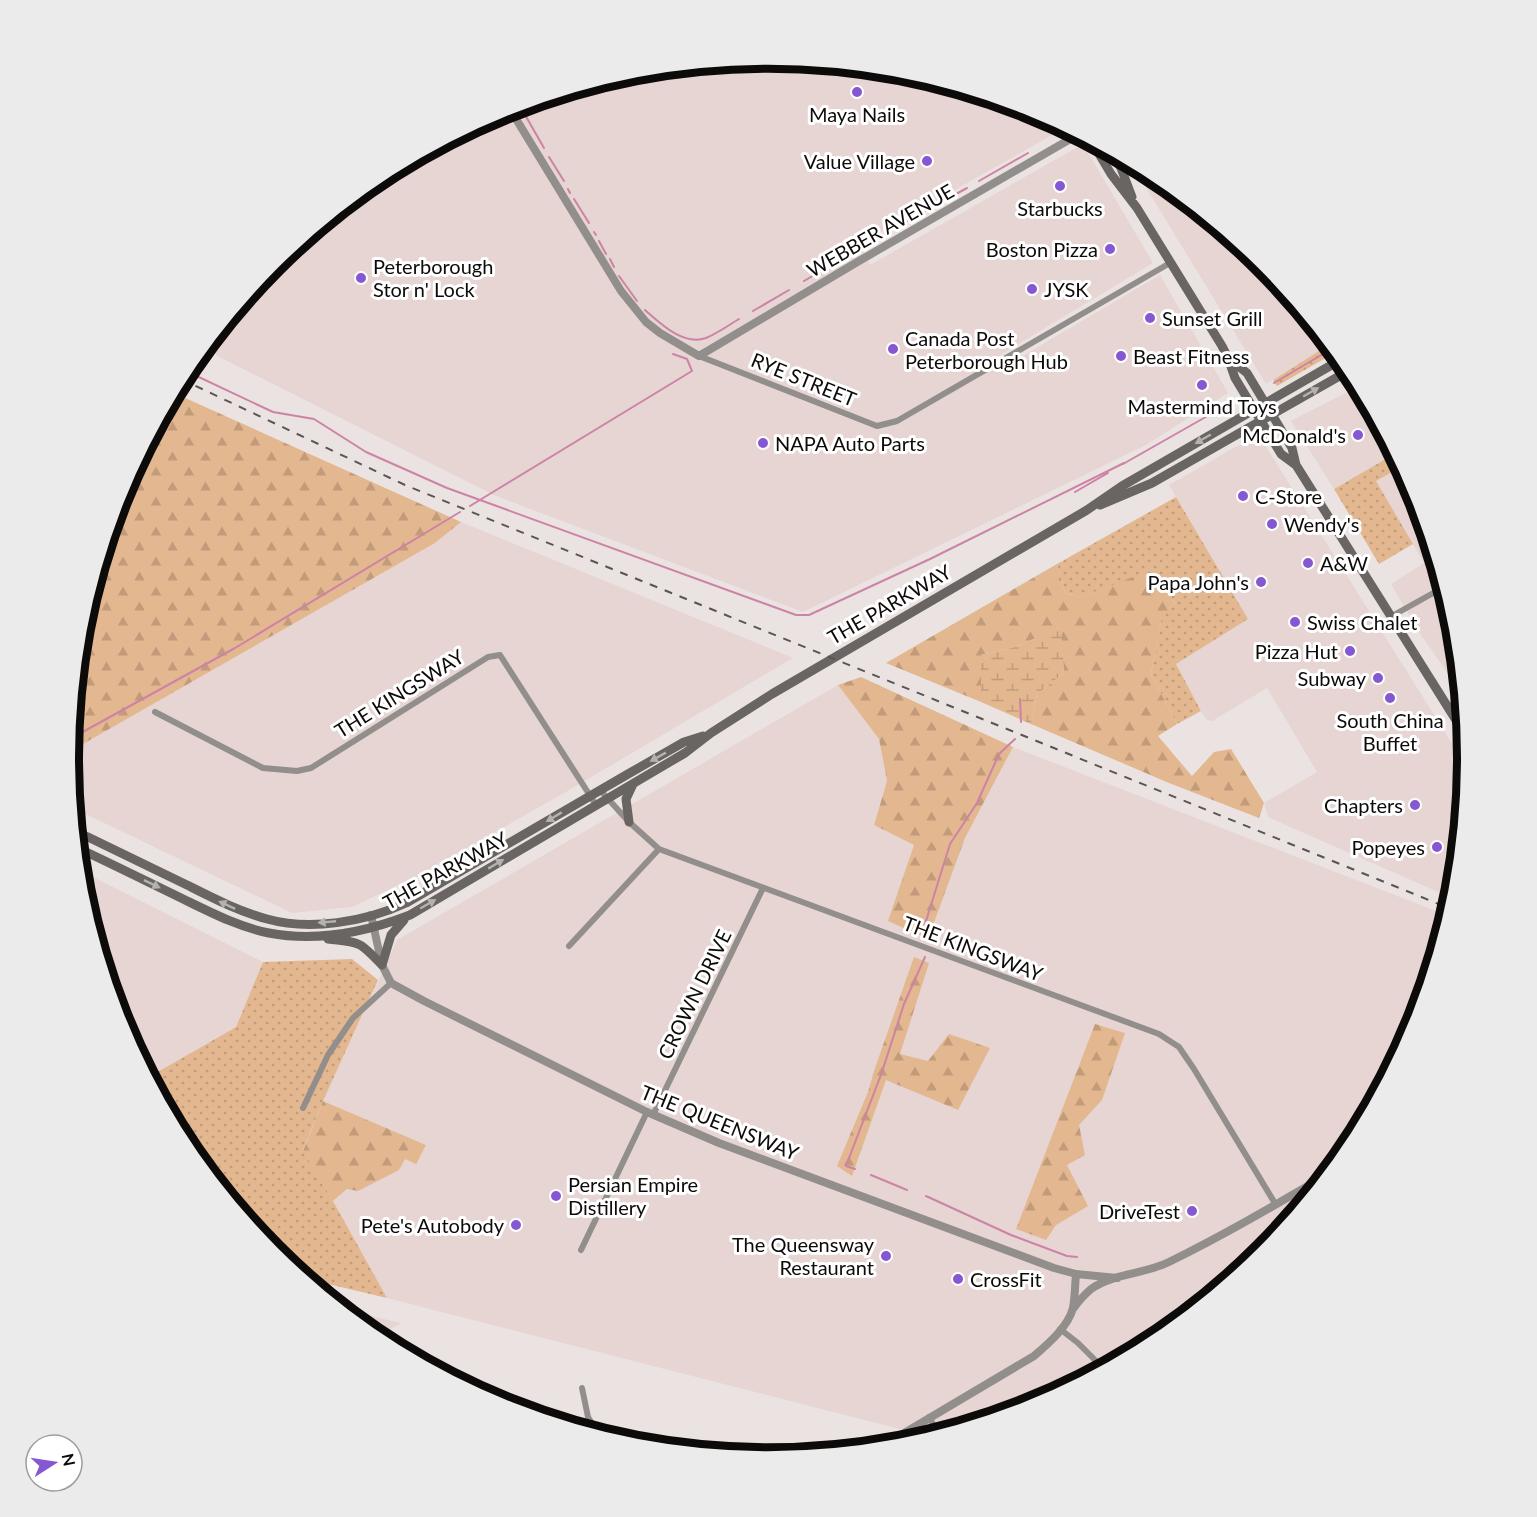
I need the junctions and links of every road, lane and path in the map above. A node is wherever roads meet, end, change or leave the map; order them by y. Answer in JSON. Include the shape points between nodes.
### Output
{"nodes":[{"id":1,"x":515,"y":117,"type":"edge"},
{"id":2,"x":1070,"y":139,"type":"edge"},
{"id":3,"x":1099,"y":154,"type":"edge"},
{"id":4,"x":1119,"y":165,"type":"edge"},
{"id":5,"x":1137,"y":208,"type":"junction"},
{"id":6,"x":1170,"y":263,"type":"junction"},
{"id":7,"x":699,"y":356,"type":"junction"},
{"id":8,"x":1228,"y":358,"type":"junction"},
{"id":9,"x":1334,"y":364,"type":"edge"},
{"id":10,"x":1342,"y":375,"type":"edge"},
{"id":11,"x":1266,"y":404,"type":"junction"},
{"id":12,"x":1254,"y":410,"type":"junction"},
{"id":13,"x":1272,"y":414,"type":"junction"},
{"id":14,"x":1261,"y":421,"type":"junction"},
{"id":15,"x":1296,"y":465,"type":"junction"},
{"id":16,"x":1087,"y":510,"type":"junction"},
{"id":17,"x":1437,"y":591,"type":"edge"},
{"id":18,"x":1392,"y":616,"type":"junction"},
{"id":19,"x":1456,"y":704,"type":"edge"},
{"id":20,"x":1449,"y":708,"type":"junction"},
{"id":21,"x":155,"y":712,"type":"dead end"},
{"id":22,"x":1457,"y":721,"type":"edge"},
{"id":23,"x":711,"y":733,"type":"junction"},
{"id":24,"x":634,"y":783,"type":"junction"},
{"id":25,"x":600,"y":790,"type":"junction"},
{"id":26,"x":590,"y":796,"type":"junction"},
{"id":27,"x":607,"y":799,"type":"junction"},
{"id":28,"x":596,"y":805,"type":"junction"},
{"id":29,"x":629,"y":822,"type":"junction"},
{"id":30,"x":84,"y":836,"type":"edge"},
{"id":31,"x":659,"y":849,"type":"junction"},
{"id":32,"x":85,"y":850,"type":"edge"},
{"id":33,"x":763,"y":888,"type":"junction"},
{"id":34,"x":371,"y":915,"type":"junction"},
{"id":35,"x":410,"y":915,"type":"junction"},
{"id":36,"x":373,"y":927,"type":"junction"},
{"id":37,"x":308,"y":937,"type":"junction"},
{"id":38,"x":569,"y":946,"type":"dead end"},
{"id":39,"x":382,"y":965,"type":"junction"},
{"id":40,"x":391,"y":983,"type":"junction"},
{"id":41,"x":303,"y":1108,"type":"dead end"},
{"id":42,"x":650,"y":1113,"type":"junction"},
{"id":43,"x":1311,"y":1184,"type":"edge"},
{"id":44,"x":1276,"y":1204,"type":"junction"},
{"id":45,"x":581,"y":1250,"type":"dead end"},
{"id":46,"x":1076,"y":1274,"type":"junction"},
{"id":47,"x":1117,"y":1278,"type":"junction"},
{"id":48,"x":1072,"y":1309,"type":"junction"},
{"id":49,"x":1060,"y":1329,"type":"junction"},
{"id":50,"x":1099,"y":1364,"type":"edge"},
{"id":51,"x":582,"y":1388,"type":"dead end"},
{"id":52,"x":929,"y":1417,"type":"junction"},
{"id":53,"x":593,"y":1426,"type":"edge"},
{"id":54,"x":935,"y":1428,"type":"edge"},
{"id":55,"x":899,"y":1436,"type":"edge"}],
"edges":[{"from":1,"to":7,"type":"street","name":"RYE STREET","via":[[621,291],[646,322]]},
{"from":2,"to":7,"type":"street","name":"WEBBER AVENUE"},
{"from":3,"to":5,"type":"main road"},
{"from":4,"to":5,"type":"main road"},
{"from":5,"to":6,"type":"main road"},
{"from":6,"to":7,"type":"street","name":"RYE STREET","via":[[897,421],[877,426]]},
{"from":6,"to":8,"type":"main road"},
{"from":8,"to":11,"type":"main road","via":[[1247,373]]},
{"from":8,"to":12,"type":"main road"},
{"from":9,"to":11,"type":"main road","name":"THE PARKWAY"},
{"from":13,"to":10,"type":"main road","name":"THE PARKWAY","one_way":true},
{"from":11,"to":12,"type":"main road","name":"THE PARKWAY"},
{"from":11,"to":13,"type":"main road"},
{"from":12,"to":14,"type":"main road"},
{"from":12,"to":16,"type":"main road","name":"THE PARKWAY","one_way":true},
{"from":13,"to":14,"type":"main road","name":"THE PARKWAY"},
{"from":13,"to":15,"type":"main road","via":[[1292,448]]},
{"from":14,"to":15,"type":"main road","via":[[1281,454]]},
{"from":14,"to":16,"type":"main road","name":"THE PARKWAY","via":[[1152,483]]},
{"from":15,"to":18,"type":"main road"},
{"from":16,"to":23,"type":"main road","name":"THE PARKWAY"},
{"from":17,"to":18,"type":"street"},
{"from":18,"to":20,"type":"main road"},
{"from":19,"to":20,"type":"street"},
{"from":20,"to":22,"type":"main road"},
{"from":21,"to":26,"type":"street","name":"THE KINGSWAY","via":[[263,768],[297,771],[311,768],[488,657],[500,655]]},
{"from":23,"to":24,"type":"main road","name":"THE PARKWAY"},
{"from":23,"to":25,"type":"main road","name":"THE PARKWAY","one_way":true,"via":[[684,742]]},
{"from":24,"to":27,"type":"main road","name":"THE PARKWAY"},
{"from":24,"to":29,"type":"main road","via":[[626,799]]},
{"from":25,"to":26,"type":"main road","name":"THE PARKWAY"},
{"from":25,"to":27,"type":"street","name":"THE KINGSWAY"},
{"from":26,"to":28,"type":"street","name":"THE KINGSWAY"},
{"from":26,"to":34,"type":"main road","name":"THE PARKWAY","one_way":true,"via":[[411,900]]},
{"from":27,"to":28,"type":"main road","name":"THE PARKWAY"},
{"from":27,"to":29,"type":"street","name":"THE KINGSWAY"},
{"from":35,"to":28,"type":"main road","name":"THE PARKWAY","one_way":true},
{"from":29,"to":31,"type":"street","name":"THE KINGSWAY"},
{"from":34,"to":30,"type":"main road","name":"THE PARKWAY","one_way":true,"via":[[318,923],[268,919],[234,908]]},
{"from":31,"to":33,"type":"street","name":"THE KINGSWAY"},
{"from":31,"to":38,"type":"street"},
{"from":32,"to":37,"type":"main road","name":"THE PARKWAY","one_way":true,"via":[[236,924],[273,934]]},
{"from":33,"to":42,"type":"street","name":"CROWN DRIVE"},
{"from":33,"to":44,"type":"street","name":"THE KINGSWAY","via":[[1159,1034],[1179,1047]]},
{"from":34,"to":36,"type":"street"},
{"from":35,"to":36,"type":"main road","name":"THE PARKWAY"},
{"from":35,"to":39,"type":"main road","via":[[391,935]]},
{"from":36,"to":37,"type":"main road","name":"THE PARKWAY"},
{"from":36,"to":39,"type":"street"},
{"from":37,"to":39,"type":"main road","via":[[353,941],[365,947]]},
{"from":39,"to":40,"type":"street"},
{"from":40,"to":41,"type":"street","via":[[353,1018],[328,1055]]},
{"from":40,"to":42,"type":"street","name":"THE QUEENSWAY"},
{"from":42,"to":45,"type":"street","name":"CROWN DRIVE"},
{"from":42,"to":46,"type":"street","name":"THE QUEENSWAY","via":[[736,1149]]},
{"from":43,"to":44,"type":"street"},
{"from":44,"to":47,"type":"street","via":[[1167,1263]]},
{"from":46,"to":47,"type":"street","name":"THE QUEENSWAY"},
{"from":46,"to":48,"type":"street"},
{"from":47,"to":48,"type":"street","via":[[1092,1288]]},
{"from":48,"to":49,"type":"street"},
{"from":49,"to":50,"type":"street"},
{"from":49,"to":52,"type":"street","via":[[1034,1356]]},
{"from":51,"to":53,"type":"street"},
{"from":52,"to":54,"type":"street"},
{"from":52,"to":55,"type":"street"}]}
